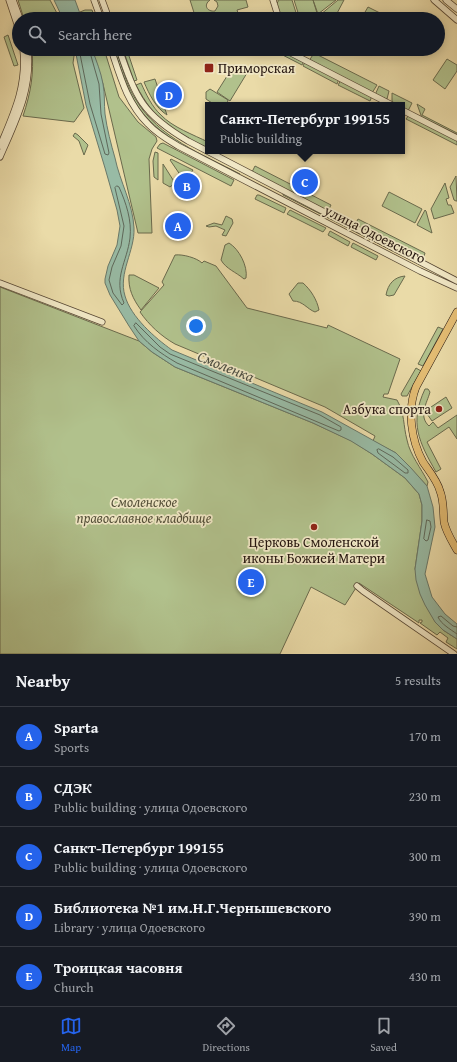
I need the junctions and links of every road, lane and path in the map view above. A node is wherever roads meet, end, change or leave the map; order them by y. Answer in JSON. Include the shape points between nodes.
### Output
{"nodes":[{"id":1,"x":9,"y":0,"type":"edge"},
{"id":2,"x":13,"y":0,"type":"edge"},
{"id":3,"x":94,"y":0,"type":"edge"},
{"id":4,"x":102,"y":0,"type":"edge"},
{"id":5,"x":273,"y":0,"type":"edge"},
{"id":6,"x":434,"y":0,"type":"edge"},
{"id":7,"x":446,"y":0,"type":"edge"},
{"id":8,"x":457,"y":9,"type":"edge"},
{"id":9,"x":13,"y":12,"type":"edge"},
{"id":10,"x":17,"y":12,"type":"edge"},
{"id":11,"x":98,"y":12,"type":"edge"},
{"id":12,"x":106,"y":12,"type":"edge"},
{"id":13,"x":277,"y":12,"type":"edge"},
{"id":14,"x":457,"y":20,"type":"edge"},
{"id":15,"x":23,"y":56,"type":"edge"},
{"id":16,"x":28,"y":56,"type":"edge"},
{"id":17,"x":113,"y":56,"type":"edge"},
{"id":18,"x":122,"y":56,"type":"edge"},
{"id":19,"x":297,"y":56,"type":"edge"},
{"id":20,"x":386,"y":102,"type":"edge"},
{"id":21,"x":405,"y":112,"type":"edge"},
{"id":22,"x":457,"y":138,"type":"edge"},
{"id":23,"x":0,"y":146,"type":"edge"},
{"id":24,"x":205,"y":151,"type":"edge"},
{"id":25,"x":212,"y":154,"type":"edge"},
{"id":26,"x":0,"y":157,"type":"edge"},
{"id":27,"x":281,"y":189,"type":"junction"},
{"id":28,"x":277,"y":197,"type":"junction"},
{"id":29,"x":404,"y":253,"type":"junction"},
{"id":30,"x":400,"y":260,"type":"junction"},
{"id":31,"x":457,"y":281,"type":"edge"},
{"id":32,"x":0,"y":283,"type":"edge"},
{"id":33,"x":457,"y":288,"type":"edge"},
{"id":34,"x":457,"y":312,"type":"edge"},
{"id":35,"x":457,"y":321,"type":"edge"},
{"id":36,"x":102,"y":322,"type":"dead end"},
{"id":37,"x":413,"y":400,"type":"junction"},
{"id":38,"x":457,"y":550,"type":"edge"},
{"id":39,"x":357,"y":586,"type":"dead end"},
{"id":40,"x":454,"y":654,"type":"edge"}],
"edges":[{"from":1,"to":9,"type":"street"},
{"from":2,"to":10,"type":"street"},
{"from":3,"to":11,"type":"street"},
{"from":4,"to":12,"type":"street"},
{"from":5,"to":13,"type":"street"},
{"from":6,"to":14,"type":"street"},
{"from":7,"to":8,"type":"street"},
{"from":15,"to":23,"type":"street","via":[[24,69],[18,105]]},
{"from":16,"to":26,"type":"street","via":[[24,99]]},
{"from":17,"to":28,"type":"street","name":"улица Одоевского","via":[[128,98],[148,125],[178,146]]},
{"from":18,"to":24,"type":"street","name":"улица Одоевского","via":[[135,93],[145,107],[162,125]]},
{"from":19,"to":20,"type":"street"},
{"from":21,"to":22,"type":"street"},
{"from":25,"to":27,"type":"street","name":"улица Одоевского"},
{"from":27,"to":28,"type":"street"},
{"from":27,"to":29,"type":"street","name":"улица Одоевского"},
{"from":28,"to":30,"type":"street","name":"улица Одоевского"},
{"from":29,"to":30,"type":"street"},
{"from":29,"to":31,"type":"street","name":"улица Одоевского"},
{"from":30,"to":33,"type":"street","name":"улица Одоевского"},
{"from":32,"to":36,"type":"street"},
{"from":34,"to":37,"type":"main road","via":[[416,387]]},
{"from":35,"to":37,"type":"main road"},
{"from":37,"to":38,"type":"main road","via":[[411,419],[415,443],[440,490],[445,526]]},
{"from":39,"to":40,"type":"street"}]}
